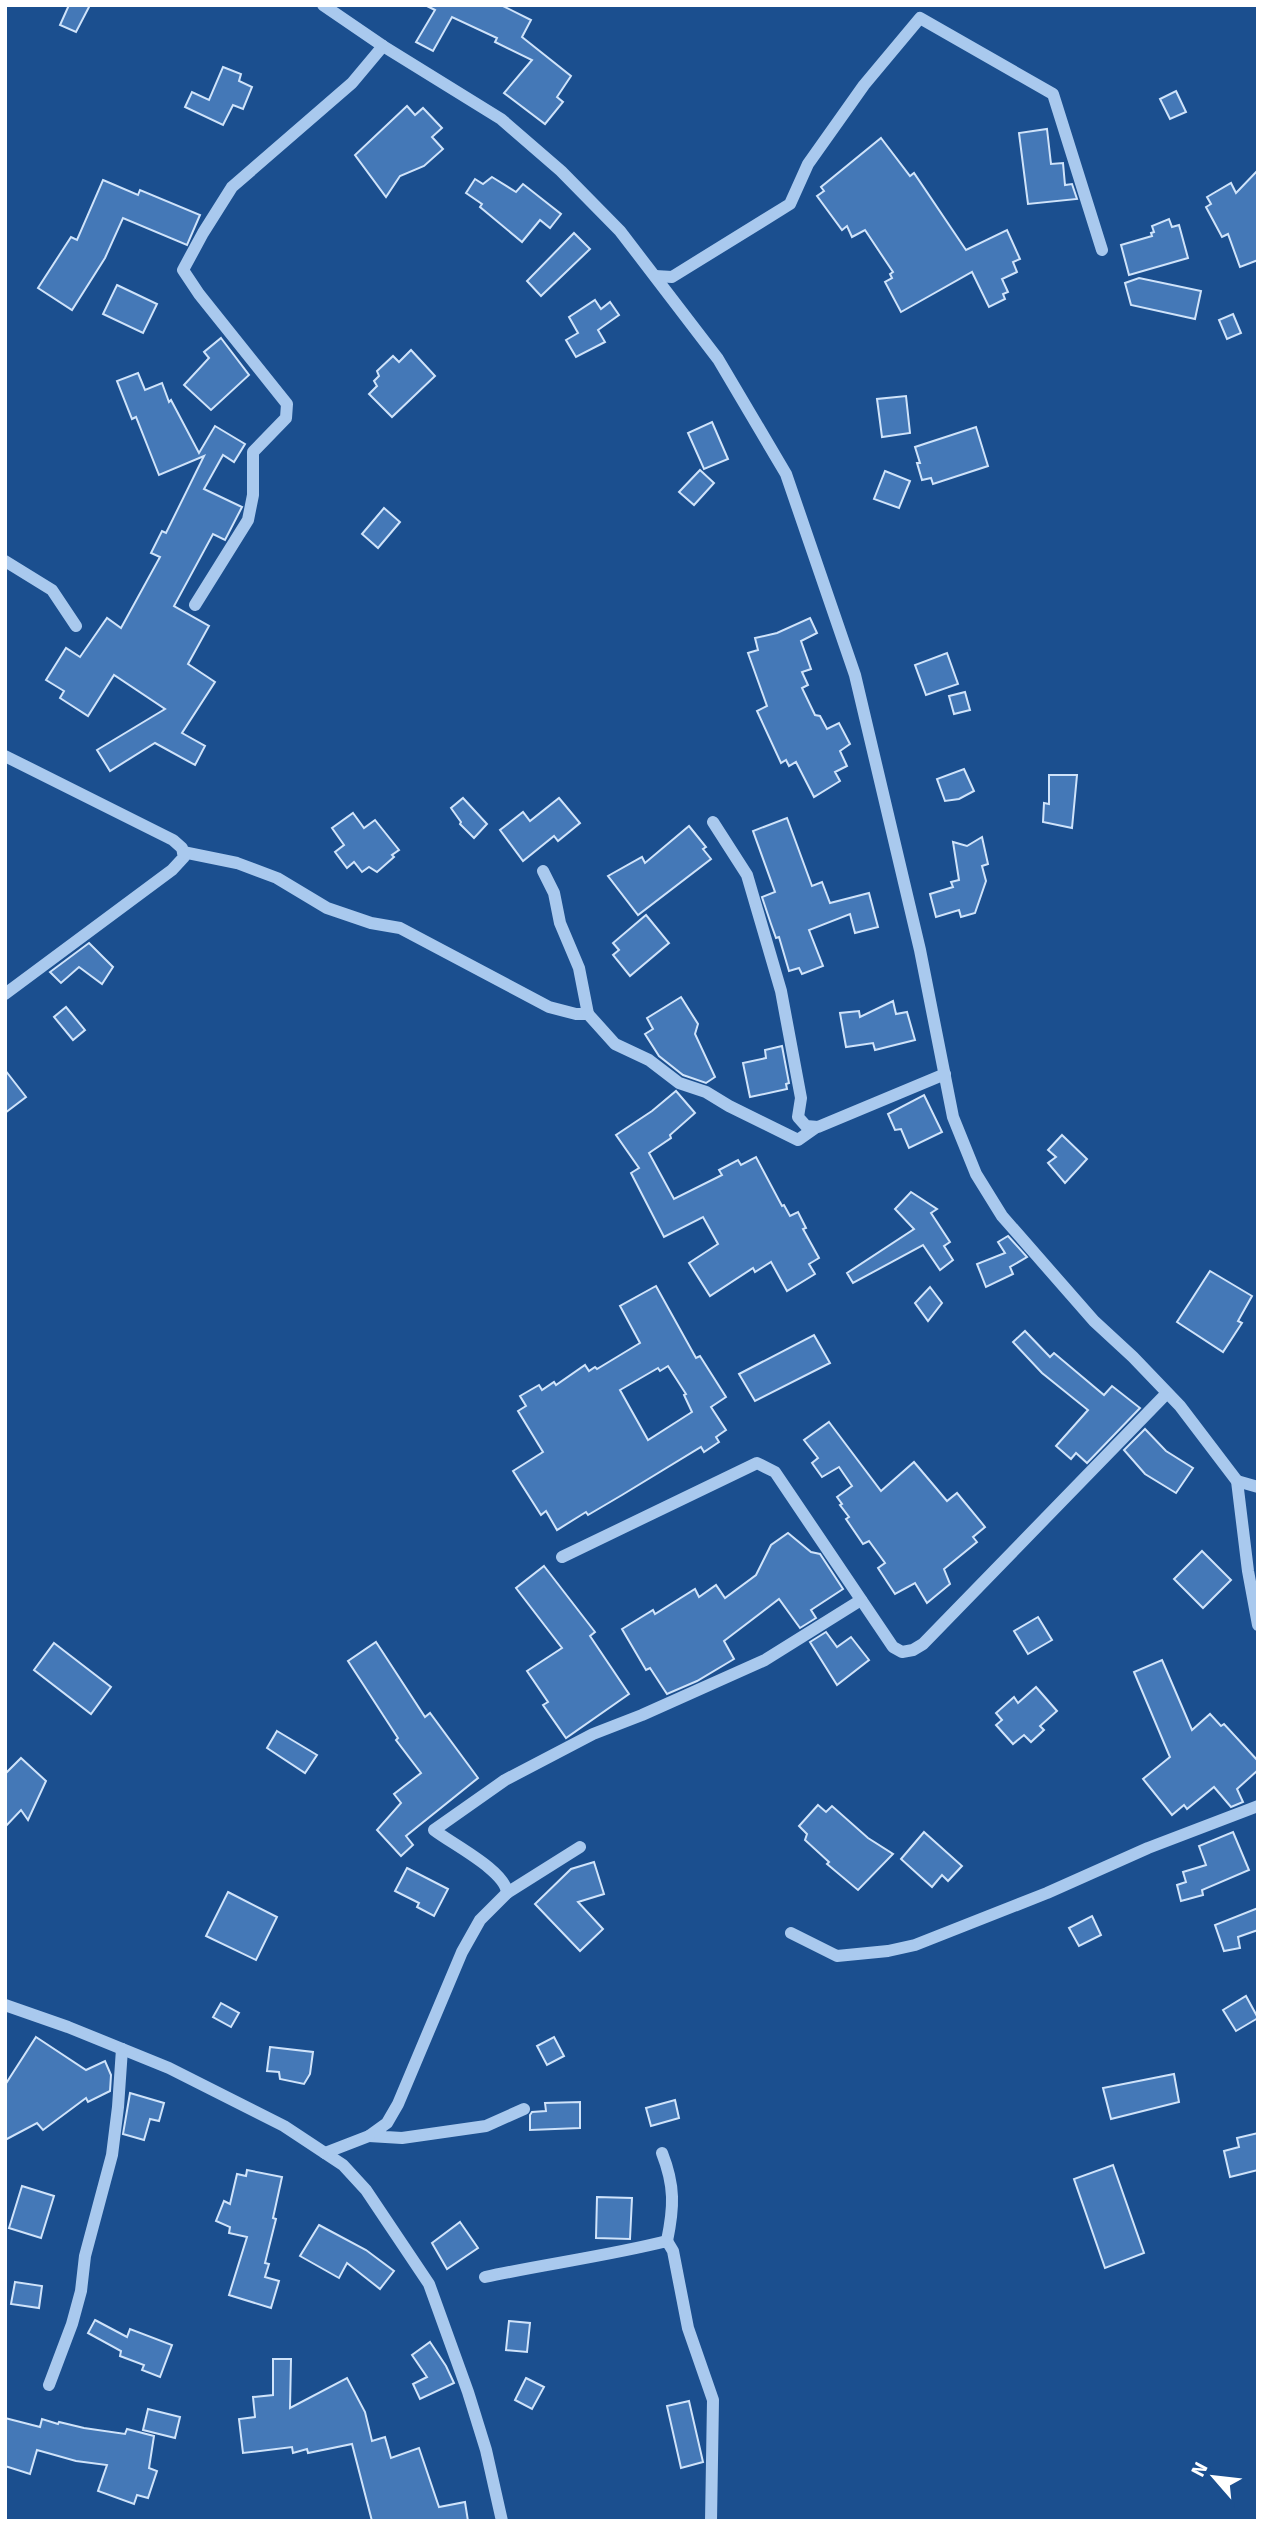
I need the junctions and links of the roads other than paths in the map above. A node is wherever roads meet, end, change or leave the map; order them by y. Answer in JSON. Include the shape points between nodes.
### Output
{"nodes":[{"id":1,"x":323,"y":5,"type":"edge"},
{"id":2,"x":383,"y":46,"type":"junction"},
{"id":3,"x":1102,"y":250,"type":"dead end"},
{"id":4,"x":654,"y":276,"type":"junction"},
{"id":5,"x":5,"y":561,"type":"edge"},
{"id":6,"x":195,"y":605,"type":"dead end"},
{"id":7,"x":76,"y":626,"type":"dead end"},
{"id":8,"x":5,"y":756,"type":"edge"},
{"id":9,"x":713,"y":822,"type":"dead end"},
{"id":10,"x":183,"y":852,"type":"junction"},
{"id":11,"x":543,"y":871,"type":"dead end"},
{"id":12,"x":5,"y":994,"type":"edge"},
{"id":13,"x":588,"y":1014,"type":"junction"},
{"id":14,"x":944,"y":1074,"type":"junction"},
{"id":15,"x":815,"y":1128,"type":"junction"},
{"id":16,"x":1167,"y":1393,"type":"junction"},
{"id":17,"x":1237,"y":1481,"type":"junction"},
{"id":18,"x":1258,"y":1487,"type":"edge"},
{"id":19,"x":562,"y":1557,"type":"dead end"},
{"id":20,"x":860,"y":1600,"type":"junction"},
{"id":21,"x":1258,"y":1625,"type":"edge"},
{"id":22,"x":1258,"y":1806,"type":"edge"},
{"id":23,"x":580,"y":1846,"type":"dead end"},
{"id":24,"x":507,"y":1893,"type":"junction"},
{"id":25,"x":791,"y":1933,"type":"dead end"},
{"id":26,"x":5,"y":2005,"type":"edge"},
{"id":27,"x":122,"y":2049,"type":"junction"},
{"id":28,"x":524,"y":2109,"type":"dead end"},
{"id":29,"x":369,"y":2136,"type":"junction"},
{"id":30,"x":325,"y":2152,"type":"junction"},
{"id":31,"x":662,"y":2153,"type":"dead end"},
{"id":32,"x":667,"y":2241,"type":"junction"},
{"id":33,"x":485,"y":2277,"type":"dead end"},
{"id":34,"x":49,"y":2385,"type":"dead end"},
{"id":35,"x":502,"y":2521,"type":"edge"},
{"id":36,"x":711,"y":2521,"type":"edge"}],
"edges":[{"from":1,"to":2,"type":"street"},
{"from":2,"to":4,"type":"street","via":[[501,119],[620,230]]},
{"from":2,"to":6,"type":"street","via":[[352,83],[232,187],[183,270],[287,404],[285,418],[253,452],[248,520]]},
{"from":3,"to":4,"type":"street","via":[[1054,94],[920,18],[864,85],[808,164],[790,204],[672,277]]},
{"from":4,"to":14,"type":"street","via":[[718,359],[786,474],[855,675]]},
{"from":5,"to":7,"type":"street","via":[[52,590]]},
{"from":8,"to":10,"type":"street","via":[[173,840]]},
{"from":9,"to":15,"type":"street","via":[[747,875],[780,991],[801,1098],[798,1117]]},
{"from":10,"to":12,"type":"street","via":[[181,863]]},
{"from":10,"to":13,"type":"street","via":[[237,863],[277,878],[327,908],[400,928],[549,1007]]},
{"from":11,"to":13,"type":"street","via":[[579,968]]},
{"from":13,"to":15,"type":"street","via":[[615,1044],[649,1060],[679,1083],[706,1092],[797,1140]]},
{"from":14,"to":15,"type":"street"},
{"from":14,"to":16,"type":"street","via":[[953,1117],[976,1174],[1002,1216],[1094,1321]]},
{"from":16,"to":17,"type":"street"},
{"from":16,"to":20,"type":"street","via":[[923,1644],[902,1652],[893,1647]]},
{"from":17,"to":18,"type":"street"},
{"from":17,"to":21,"type":"street"},
{"from":19,"to":20,"type":"street","via":[[757,1463],[775,1472]]},
{"from":20,"to":24,"type":"street","via":[[765,1660],[593,1734],[505,1780],[434,1830],[485,1863]]},
{"from":22,"to":25,"type":"street","via":[[915,1945],[837,1956]]},
{"from":23,"to":24,"type":"street"},
{"from":24,"to":29,"type":"street","via":[[480,1920],[398,2104],[387,2123]]},
{"from":26,"to":27,"type":"street"},
{"from":27,"to":30,"type":"street","via":[[284,2126]]},
{"from":27,"to":34,"type":"street","via":[[112,2155],[75,2313]]},
{"from":28,"to":29,"type":"street","via":[[486,2126],[402,2138]]},
{"from":29,"to":30,"type":"street"},
{"from":30,"to":35,"type":"street","via":[[366,2190],[429,2284],[468,2392]]},
{"from":31,"to":32,"type":"street","via":[[674,2206]]},
{"from":32,"to":33,"type":"street"},
{"from":32,"to":36,"type":"street","via":[[688,2328],[713,2400]]}]}
